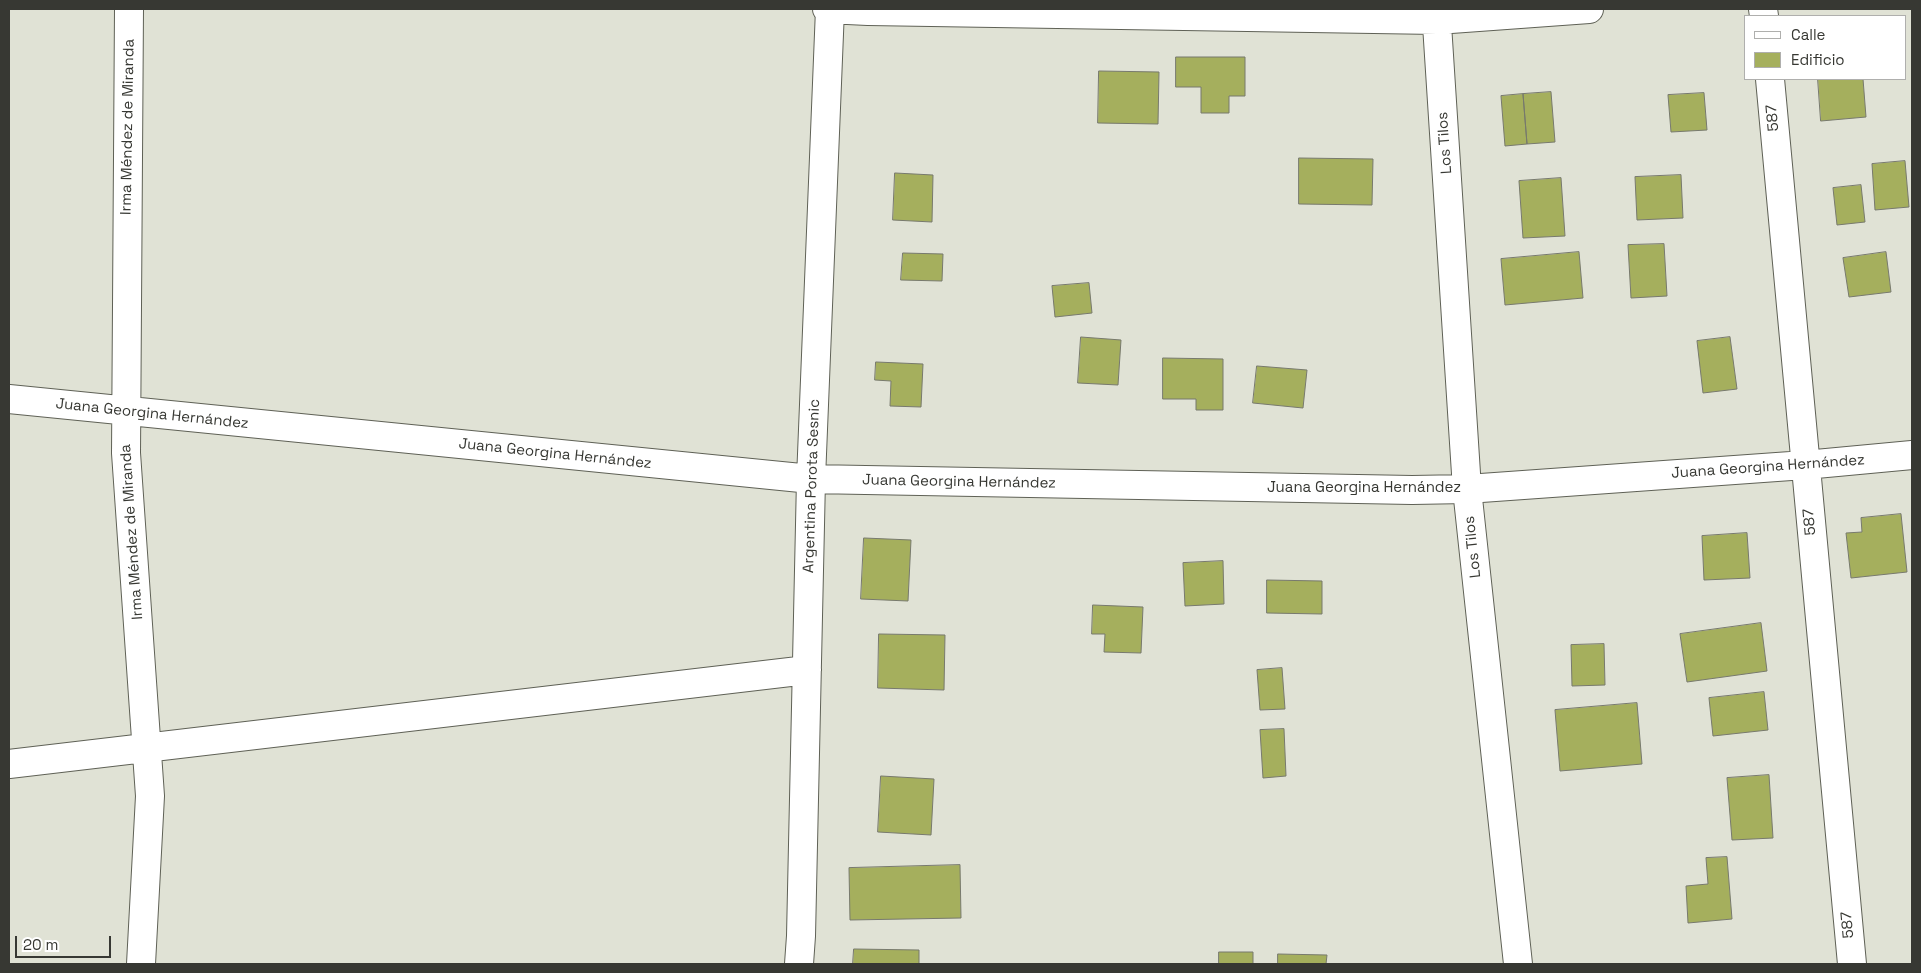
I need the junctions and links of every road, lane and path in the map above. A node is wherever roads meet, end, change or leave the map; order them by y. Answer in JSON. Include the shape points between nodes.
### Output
{"nodes":[{"id":1,"x":129,"y":9,"type":"edge"},
{"id":2,"x":829,"y":9,"type":"edge"},
{"id":3,"x":1589,"y":9,"type":"edge"},
{"id":4,"x":1436,"y":14,"type":"edge"},
{"id":5,"x":1770,"y":80,"type":"edge"},
{"id":6,"x":9,"y":399,"type":"edge"},
{"id":7,"x":125,"y":412,"type":"junction"},
{"id":8,"x":1912,"y":455,"type":"edge"},
{"id":9,"x":1805,"y":465,"type":"junction"},
{"id":10,"x":811,"y":479,"type":"junction"},
{"id":11,"x":1467,"y":488,"type":"junction"},
{"id":12,"x":806,"y":670,"type":"junction"},
{"id":13,"x":148,"y":748,"type":"junction"},
{"id":14,"x":9,"y":764,"type":"edge"},
{"id":15,"x":141,"y":964,"type":"edge"},
{"id":16,"x":799,"y":964,"type":"edge"},
{"id":17,"x":1518,"y":964,"type":"edge"},
{"id":18,"x":1852,"y":964,"type":"edge"}],
"edges":[{"from":1,"to":7,"type":"street","name":"Irma Méndez de Miranda"},
{"from":2,"to":4,"type":"street"},
{"from":2,"to":10,"type":"street","name":"Argentina Porota Sesnic"},
{"from":3,"to":4,"type":"street"},
{"from":4,"to":11,"type":"street","name":"Los Tilos"},
{"from":5,"to":9,"type":"street","name":"587"},
{"from":6,"to":7,"type":"street","name":"Juana Georgina Hernández"},
{"from":7,"to":10,"type":"street","name":"Juana Georgina Hernández"},
{"from":7,"to":13,"type":"street","name":"Irma Méndez de Miranda"},
{"from":8,"to":9,"type":"street","name":"Juana Georgina Hernández"},
{"from":9,"to":11,"type":"street","name":"Juana Georgina Hernández"},
{"from":9,"to":18,"type":"street","name":"587"},
{"from":10,"to":11,"type":"street","name":"Juana Georgina Hernández","via":[[1402,490]]},
{"from":10,"to":12,"type":"street","name":"Argentina Porota Sesnic"},
{"from":11,"to":17,"type":"street","name":"Los Tilos"},
{"from":12,"to":13,"type":"street"},
{"from":12,"to":16,"type":"street","name":"Argentina Porota Sesnic"},
{"from":13,"to":14,"type":"street"},
{"from":13,"to":15,"type":"street","name":"Irma Méndez de Miranda","via":[[150,796]]}]}
